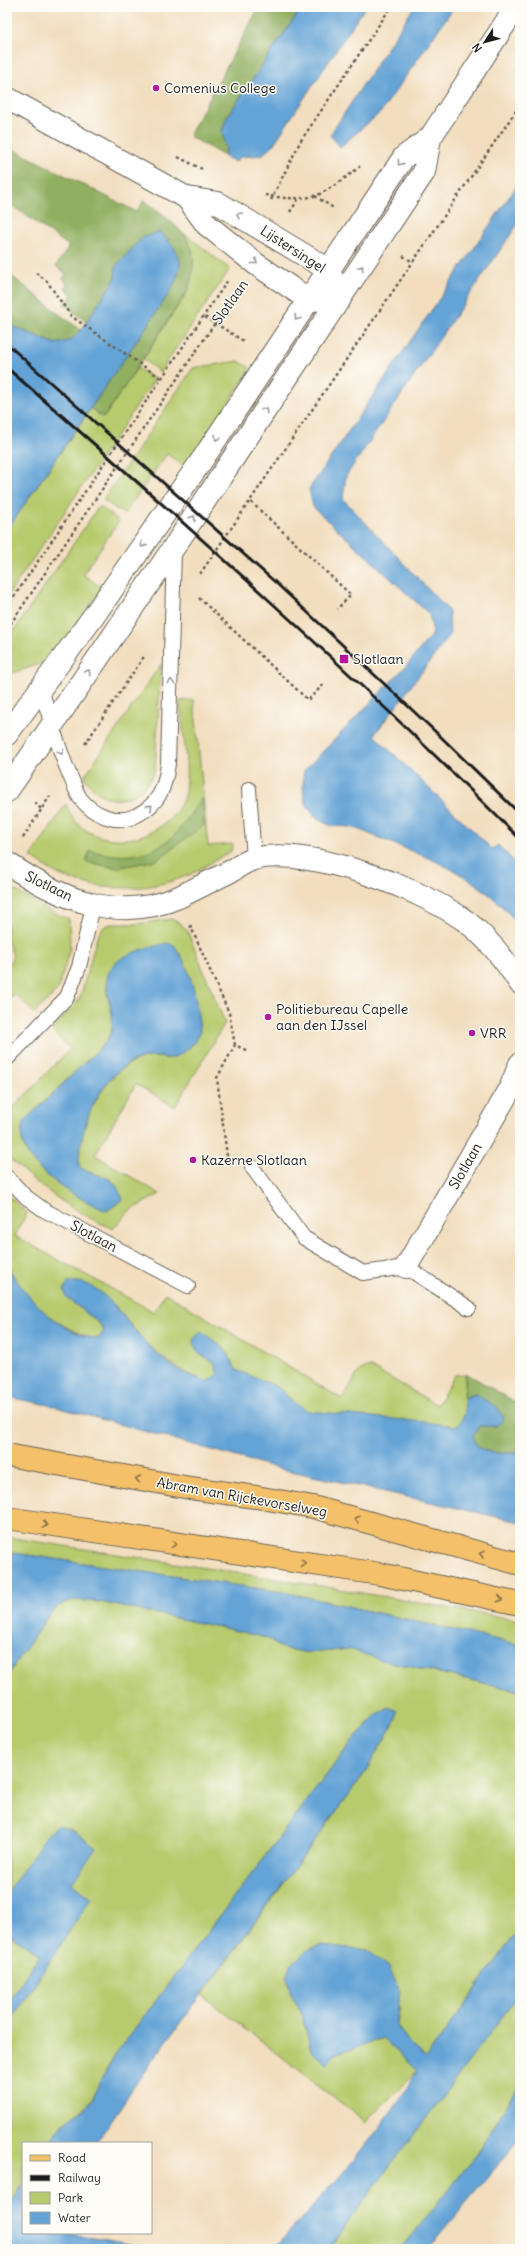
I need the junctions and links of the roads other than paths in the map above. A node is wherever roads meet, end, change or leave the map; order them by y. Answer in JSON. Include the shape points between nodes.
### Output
{"nodes":[{"id":1,"x":516,"y":7,"type":"edge"},
{"id":2,"x":7,"y":98,"type":"edge"},
{"id":3,"x":430,"y":138,"type":"junction"},
{"id":4,"x":187,"y":198,"type":"junction"},
{"id":5,"x":329,"y":270,"type":"junction"},
{"id":6,"x":309,"y":300,"type":"junction"},
{"id":7,"x":340,"y":300,"type":"junction"},
{"id":8,"x":174,"y":547,"type":"junction"},
{"id":9,"x":41,"y":688,"type":"junction"},
{"id":10,"x":52,"y":724,"type":"junction"},
{"id":11,"x":7,"y":734,"type":"edge"},
{"id":12,"x":249,"y":789,"type":"dead end"},
{"id":13,"x":7,"y":791,"type":"edge"},
{"id":14,"x":254,"y":859,"type":"junction"},
{"id":15,"x":7,"y":863,"type":"edge"},
{"id":16,"x":93,"y":906,"type":"junction"},
{"id":17,"x":520,"y":983,"type":"edge"},
{"id":18,"x":7,"y":1059,"type":"edge"},
{"id":19,"x":520,"y":1064,"type":"edge"},
{"id":20,"x":252,"y":1167,"type":"dead end"},
{"id":21,"x":7,"y":1176,"type":"edge"},
{"id":22,"x":406,"y":1267,"type":"junction"},
{"id":23,"x":188,"y":1286,"type":"dead end"},
{"id":24,"x":469,"y":1308,"type":"dead end"},
{"id":25,"x":7,"y":1455,"type":"edge"},
{"id":26,"x":7,"y":1518,"type":"edge"},
{"id":27,"x":520,"y":1564,"type":"edge"},
{"id":28,"x":520,"y":1604,"type":"edge"}],
"edges":[{"from":1,"to":3,"type":"street"},
{"from":2,"to":4,"type":"street","name":"Lijstersingel"},
{"from":3,"to":5,"type":"street","one_way":true,"via":[[404,157]]},
{"from":7,"to":3,"type":"street","one_way":true,"via":[[424,172]]},
{"from":5,"to":4,"type":"street","name":"Lijstersingel","one_way":true,"via":[[218,203]]},
{"from":4,"to":6,"type":"street","name":"Lijstersingel","one_way":true,"via":[[207,225]]},
{"from":5,"to":6,"type":"street"},
{"from":5,"to":7,"type":"street","name":"Lijstersingel"},
{"from":6,"to":7,"type":"street"},
{"from":6,"to":9,"type":"street","one_way":true,"via":[[93,618]]},
{"from":8,"to":7,"type":"street","one_way":true},
{"from":10,"to":8,"type":"street","one_way":true},
{"from":10,"to":8,"type":"lane","one_way":true,"via":[[79,797],[92,810],[107,817],[133,817],[149,809],[161,795],[168,764]]},
{"from":9,"to":10,"type":"lane"},
{"from":9,"to":11,"type":"street"},
{"from":10,"to":13,"type":"street"},
{"from":12,"to":14,"type":"lane"},
{"from":14,"to":16,"type":"street","name":"Slotlaan","via":[[177,897],[146,907]]},
{"from":14,"to":17,"type":"street","name":"Slotlaan","via":[[300,857],[345,867],[389,882],[434,902],[486,938]]},
{"from":15,"to":16,"type":"street","name":"Slotlaan","via":[[60,893]]},
{"from":16,"to":18,"type":"lane","via":[[79,967],[67,997]]},
{"from":19,"to":22,"type":"street","name":"Slotlaan","via":[[509,1091]]},
{"from":20,"to":22,"type":"lane","via":[[304,1238],[362,1273]]},
{"from":21,"to":23,"type":"lane","name":"Slotlaan","via":[[26,1197],[44,1210]]},
{"from":22,"to":24,"type":"lane"},
{"from":27,"to":25,"type":"main road","name":"Abram van Rijckevorselweg","one_way":true,"via":[[313,1506],[190,1488]]},
{"from":26,"to":28,"type":"main road","one_way":true,"via":[[380,1574]]}]}
